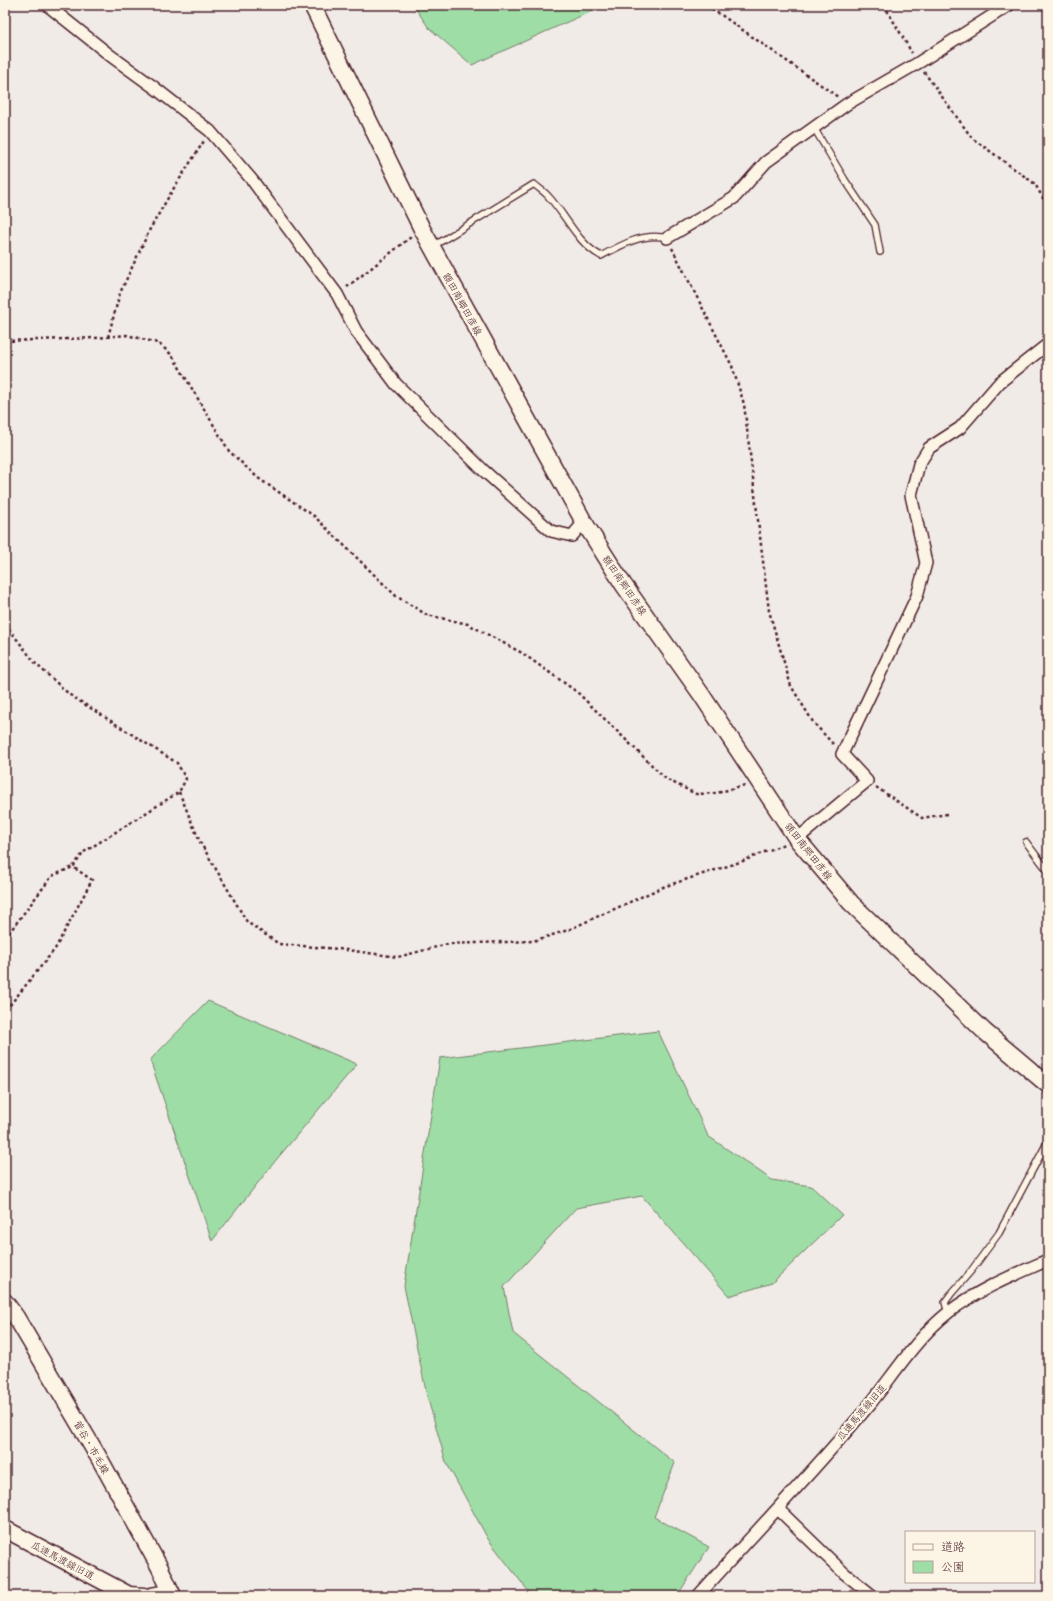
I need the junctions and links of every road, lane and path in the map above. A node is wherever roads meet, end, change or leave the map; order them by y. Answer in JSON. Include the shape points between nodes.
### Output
{"nodes":[{"id":1,"x":47,"y":5,"type":"edge"},
{"id":2,"x":312,"y":5,"type":"edge"},
{"id":3,"x":707,"y":5,"type":"edge"},
{"id":4,"x":884,"y":5,"type":"edge"},
{"id":5,"x":1009,"y":5,"type":"edge"},
{"id":6,"x":918,"y":63,"type":"junction"},
{"id":7,"x":847,"y":104,"type":"junction"},
{"id":8,"x":814,"y":128,"type":"junction"},
{"id":9,"x":210,"y":131,"type":"junction"},
{"id":10,"x":1048,"y":207,"type":"edge"},
{"id":11,"x":422,"y":229,"type":"junction"},
{"id":12,"x":667,"y":238,"type":"junction"},
{"id":13,"x":430,"y":244,"type":"junction"},
{"id":14,"x":880,"y":252,"type":"dead end"},
{"id":15,"x":337,"y":294,"type":"junction"},
{"id":16,"x":108,"y":337,"type":"junction"},
{"id":17,"x":5,"y":341,"type":"edge"},
{"id":18,"x":1048,"y":344,"type":"edge"},
{"id":19,"x":584,"y":522,"type":"junction"},
{"id":20,"x":5,"y":624,"type":"edge"},
{"id":21,"x":842,"y":754,"type":"junction"},
{"id":22,"x":758,"y":781,"type":"junction"},
{"id":23,"x":867,"y":781,"type":"junction"},
{"id":24,"x":179,"y":792,"type":"junction"},
{"id":25,"x":947,"y":814,"type":"dead end"},
{"id":26,"x":797,"y":839,"type":"junction"},
{"id":27,"x":1026,"y":842,"type":"dead end"},
{"id":28,"x":72,"y":867,"type":"junction"},
{"id":29,"x":1048,"y":872,"type":"edge"},
{"id":30,"x":5,"y":938,"type":"edge"},
{"id":31,"x":5,"y":1011,"type":"edge"},
{"id":32,"x":1048,"y":1085,"type":"edge"},
{"id":33,"x":1048,"y":1141,"type":"edge"},
{"id":34,"x":1048,"y":1260,"type":"edge"},
{"id":35,"x":5,"y":1302,"type":"edge"},
{"id":36,"x":948,"y":1313,"type":"junction"},
{"id":37,"x":778,"y":1509,"type":"junction"},
{"id":38,"x":5,"y":1529,"type":"edge"},
{"id":39,"x":172,"y":1594,"type":"edge"},
{"id":40,"x":144,"y":1596,"type":"edge"},
{"id":41,"x":151,"y":1596,"type":"edge"},
{"id":42,"x":698,"y":1596,"type":"edge"},
{"id":43,"x":873,"y":1596,"type":"edge"}],
"edges":[{"from":1,"to":9,"type":"street"},
{"from":2,"to":11,"type":"main road","name":"額田南郷田彦線"},
{"from":3,"to":7,"type":"path"},
{"from":4,"to":6,"type":"path"},
{"from":5,"to":6,"type":"street"},
{"from":6,"to":7,"type":"street"},
{"from":6,"to":10,"type":"path","via":[[972,138],[1035,184]]},
{"from":7,"to":8,"type":"street"},
{"from":8,"to":12,"type":"street","via":[[766,162],[734,198]]},
{"from":8,"to":14,"type":"lane","via":[[875,225]]},
{"from":9,"to":15,"type":"street","via":[[252,180]]},
{"from":9,"to":16,"type":"path","via":[[150,229],[120,293]]},
{"from":11,"to":13,"type":"main road","name":"額田南郷田彦線"},
{"from":11,"to":15,"type":"path"},
{"from":12,"to":13,"type":"lane","via":[[657,235],[624,243],[601,256],[592,251],[576,234],[548,195],[534,184],[440,242]]},
{"from":12,"to":21,"type":"path","via":[[732,366],[744,404],[769,611],[791,686],[813,722]]},
{"from":13,"to":19,"type":"main road","name":"額田南郷田彦線"},
{"from":15,"to":19,"type":"street","via":[[356,331],[396,384],[483,470],[551,531],[572,536]]},
{"from":16,"to":17,"type":"path"},
{"from":16,"to":22,"type":"path","via":[[127,335],[158,343],[172,355],[229,451],[258,478],[314,516],[396,596],[427,615],[468,624],[522,652],[577,692],[666,778],[696,794],[717,794]]},
{"from":18,"to":21,"type":"street","via":[[1000,382],[960,428],[929,448],[920,464],[911,496],[926,563],[917,596]]},
{"from":19,"to":22,"type":"main road","name":"額田南郷田彦線"},
{"from":20,"to":24,"type":"path","via":[[36,664],[70,695],[177,763],[186,779]]},
{"from":21,"to":23,"type":"street"},
{"from":22,"to":26,"type":"main road","name":"額田南郷田彦線"},
{"from":23,"to":25,"type":"path","via":[[922,818]]},
{"from":23,"to":26,"type":"street"},
{"from":24,"to":26,"type":"path","via":[[200,842],[247,922],[279,944],[398,957],[448,944],[533,941],[568,930],[663,887],[743,861]]},
{"from":24,"to":28,"type":"path","via":[[84,852]]},
{"from":26,"to":32,"type":"main road","name":"額田南郷田彦線","via":[[851,903],[984,1031]]},
{"from":27,"to":29,"type":"lane"},
{"from":28,"to":30,"type":"path","via":[[52,876]]},
{"from":28,"to":31,"type":"path","via":[[92,880],[55,949]]},
{"from":33,"to":36,"type":"lane","via":[[999,1233],[946,1302]]},
{"from":34,"to":36,"type":"street","name":"瓜連馬渡線旧道","via":[[982,1290]]},
{"from":35,"to":39,"type":"main road","name":"菅谷・市毛線","via":[[102,1463]]},
{"from":36,"to":37,"type":"street","name":"瓜連馬渡線旧道","via":[[930,1328],[870,1404]]},
{"from":37,"to":42,"type":"street","name":"瓜連馬渡線旧道"},
{"from":37,"to":43,"type":"street","via":[[844,1573]]},
{"from":38,"to":40,"type":"main road","name":"瓜連馬渡線旧道","via":[[129,1595]]},
{"from":39,"to":41,"type":"main road"}]}
